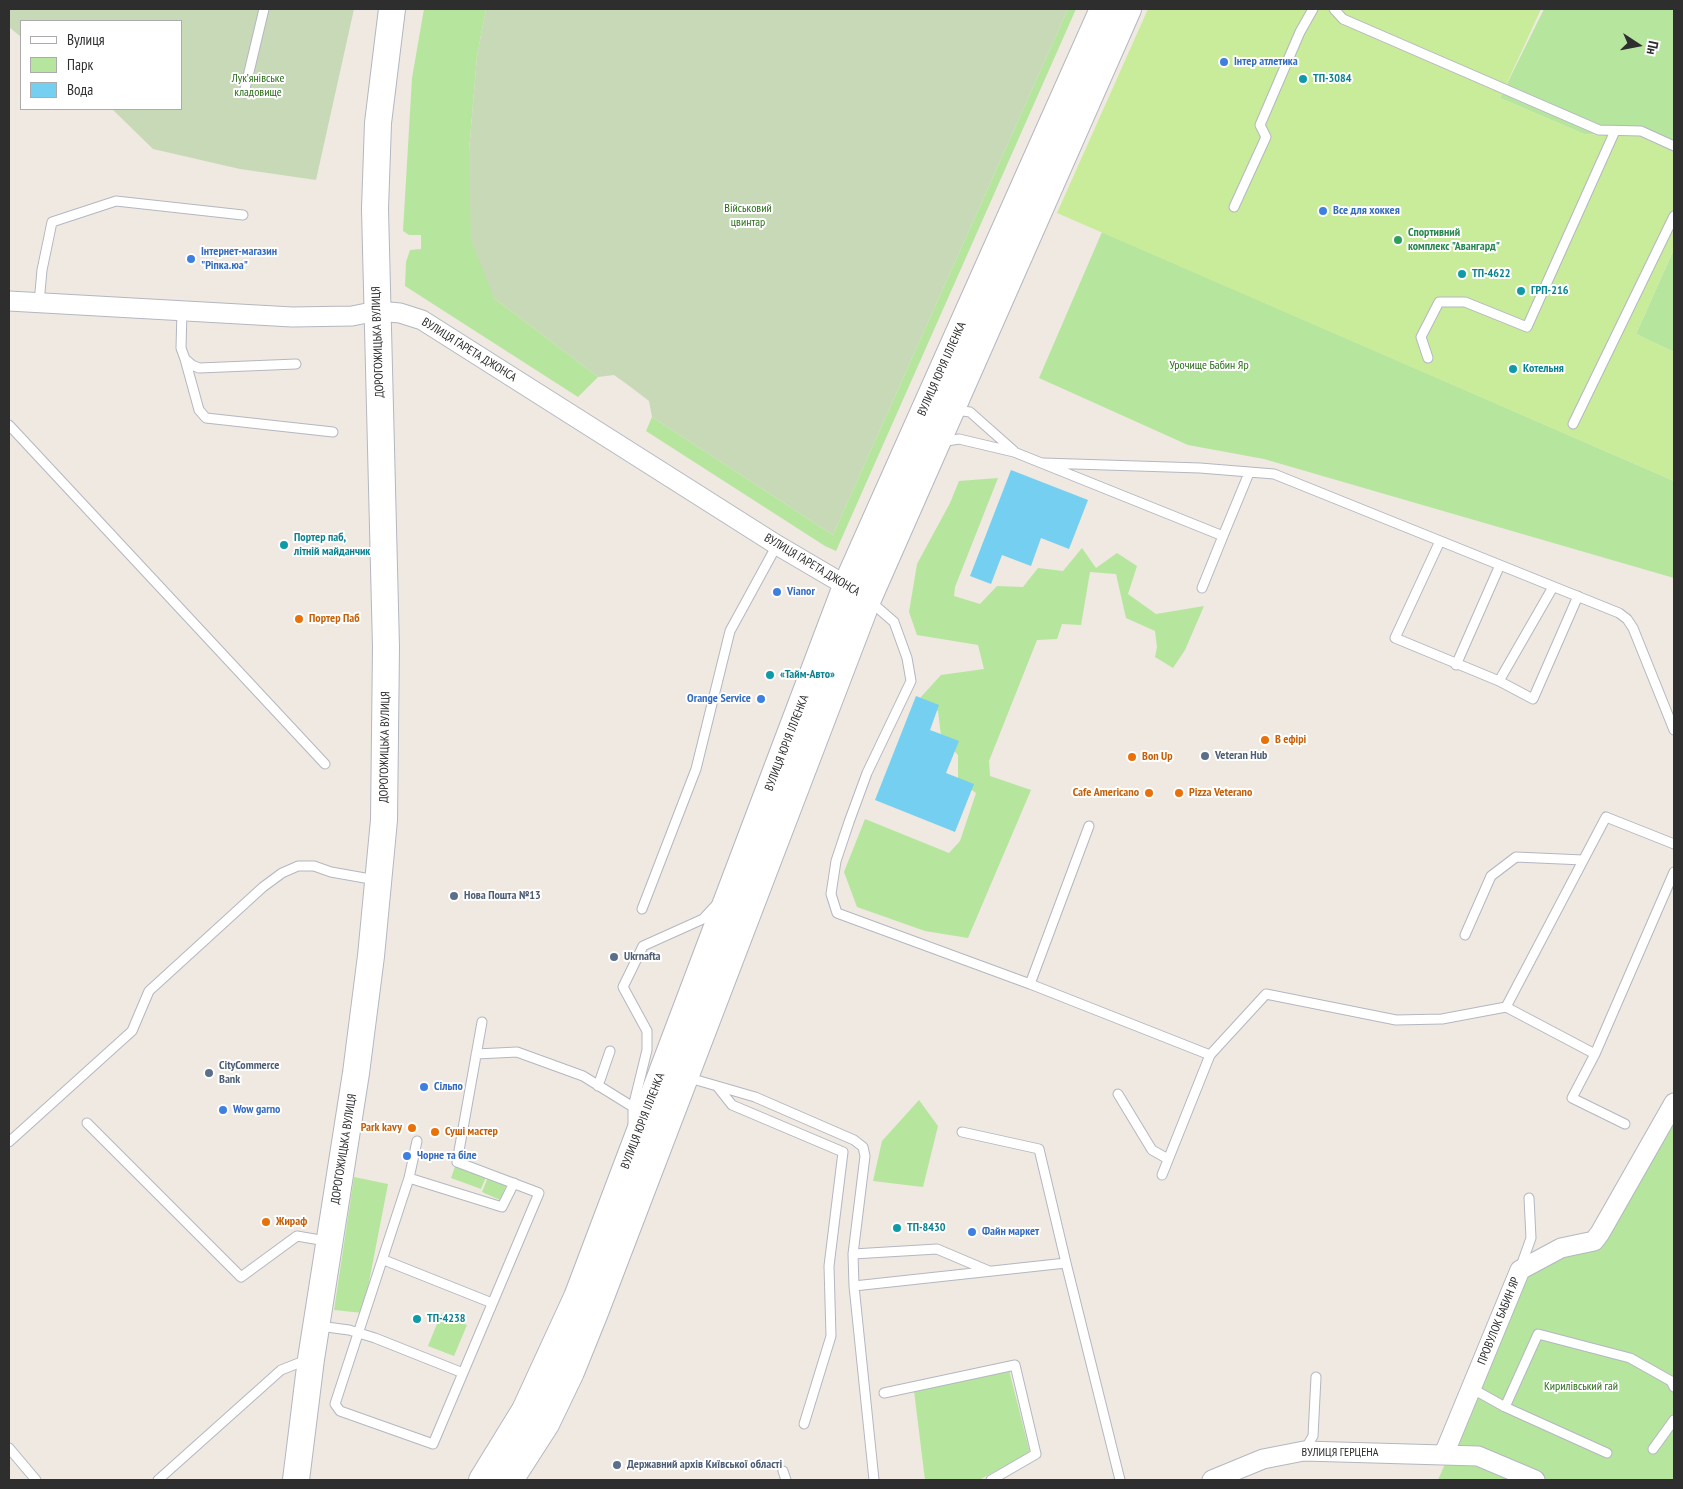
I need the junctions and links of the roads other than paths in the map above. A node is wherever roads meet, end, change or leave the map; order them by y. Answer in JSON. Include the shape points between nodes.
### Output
{"nodes":[{"id":1,"x":264,"y":9,"type":"edge"},
{"id":2,"x":392,"y":9,"type":"edge"},
{"id":3,"x":1103,"y":9,"type":"edge"},
{"id":4,"x":1128,"y":9,"type":"edge"},
{"id":5,"x":1313,"y":9,"type":"edge"},
{"id":6,"x":1334,"y":9,"type":"edge"},
{"id":7,"x":244,"y":93,"type":"dead end"},
{"id":8,"x":1615,"y":131,"type":"junction"},
{"id":9,"x":1674,"y":146,"type":"edge"},
{"id":10,"x":1234,"y":207,"type":"dead end"},
{"id":11,"x":243,"y":216,"type":"dead end"},
{"id":12,"x":1674,"y":216,"type":"edge"},
{"id":13,"x":9,"y":301,"type":"edge"},
{"id":14,"x":38,"y":303,"type":"junction"},
{"id":15,"x":182,"y":311,"type":"junction"},
{"id":16,"x":377,"y":311,"type":"junction"},
{"id":17,"x":1428,"y":358,"type":"dead end"},
{"id":18,"x":184,"y":359,"type":"junction"},
{"id":19,"x":296,"y":364,"type":"dead end"},
{"id":20,"x":951,"y":410,"type":"junction"},
{"id":21,"x":1573,"y":424,"type":"dead end"},
{"id":22,"x":9,"y":425,"type":"edge"},
{"id":23,"x":333,"y":432,"type":"dead end"},
{"id":24,"x":936,"y":443,"type":"junction"},
{"id":25,"x":1014,"y":452,"type":"junction"},
{"id":26,"x":1042,"y":463,"type":"junction"},
{"id":27,"x":1250,"y":473,"type":"junction"},
{"id":28,"x":1223,"y":536,"type":"junction"},
{"id":29,"x":1440,"y":541,"type":"junction"},
{"id":30,"x":776,"y":545,"type":"junction"},
{"id":31,"x":1500,"y":565,"type":"junction"},
{"id":32,"x":846,"y":586,"type":"junction"},
{"id":33,"x":1553,"y":587,"type":"junction"},
{"id":34,"x":1202,"y":588,"type":"dead end"},
{"id":35,"x":1578,"y":596,"type":"junction"},
{"id":36,"x":868,"y":599,"type":"junction"},
{"id":37,"x":1456,"y":665,"type":"junction"},
{"id":38,"x":1499,"y":681,"type":"junction"},
{"id":39,"x":1674,"y":730,"type":"edge"},
{"id":40,"x":324,"y":764,"type":"dead end"},
{"id":41,"x":1089,"y":826,"type":"dead end"},
{"id":42,"x":1674,"y":844,"type":"edge"},
{"id":43,"x":1583,"y":860,"type":"junction"},
{"id":44,"x":1674,"y":872,"type":"edge"},
{"id":45,"x":379,"y":881,"type":"junction"},
{"id":46,"x":731,"y":888,"type":"junction"},
{"id":47,"x":642,"y":909,"type":"dead end"},
{"id":48,"x":1465,"y":935,"type":"dead end"},
{"id":49,"x":1030,"y":984,"type":"junction"},
{"id":50,"x":1506,"y":1007,"type":"junction"},
{"id":51,"x":482,"y":1022,"type":"dead end"},
{"id":52,"x":610,"y":1051,"type":"dead end"},
{"id":53,"x":476,"y":1054,"type":"junction"},
{"id":54,"x":1595,"y":1054,"type":"junction"},
{"id":55,"x":1210,"y":1055,"type":"junction"},
{"id":56,"x":686,"y":1077,"type":"junction"},
{"id":57,"x":598,"y":1086,"type":"junction"},
{"id":58,"x":717,"y":1086,"type":"junction"},
{"id":59,"x":1118,"y":1094,"type":"dead end"},
{"id":60,"x":1674,"y":1103,"type":"edge"},
{"id":61,"x":633,"y":1107,"type":"junction"},
{"id":62,"x":87,"y":1123,"type":"dead end"},
{"id":63,"x":1625,"y":1124,"type":"dead end"},
{"id":64,"x":962,"y":1132,"type":"dead end"},
{"id":65,"x":417,"y":1141,"type":"dead end"},
{"id":66,"x":9,"y":1142,"type":"edge"},
{"id":67,"x":633,"y":1145,"type":"junction"},
{"id":68,"x":1168,"y":1160,"type":"junction"},
{"id":69,"x":1162,"y":1175,"type":"dead end"},
{"id":70,"x":409,"y":1178,"type":"junction"},
{"id":71,"x":514,"y":1183,"type":"junction"},
{"id":72,"x":1530,"y":1198,"type":"dead end"},
{"id":73,"x":329,"y":1242,"type":"junction"},
{"id":74,"x":853,"y":1254,"type":"junction"},
{"id":75,"x":384,"y":1260,"type":"junction"},
{"id":76,"x":1066,"y":1263,"type":"junction"},
{"id":77,"x":1520,"y":1270,"type":"junction"},
{"id":78,"x":989,"y":1271,"type":"junction"},
{"id":79,"x":854,"y":1286,"type":"junction"},
{"id":80,"x":492,"y":1302,"type":"junction"},
{"id":81,"x":316,"y":1325,"type":"junction"},
{"id":82,"x":360,"y":1333,"type":"junction"},
{"id":83,"x":310,"y":1359,"type":"junction"},
{"id":84,"x":463,"y":1373,"type":"junction"},
{"id":85,"x":1316,"y":1377,"type":"dead end"},
{"id":86,"x":1674,"y":1387,"type":"edge"},
{"id":87,"x":1471,"y":1388,"type":"junction"},
{"id":88,"x":884,"y":1393,"type":"dead end"},
{"id":89,"x":1505,"y":1407,"type":"junction"},
{"id":90,"x":1674,"y":1420,"type":"edge"},
{"id":91,"x":804,"y":1424,"type":"dead end"},
{"id":92,"x":9,"y":1448,"type":"edge"},
{"id":93,"x":1653,"y":1449,"type":"dead end"},
{"id":94,"x":1304,"y":1451,"type":"junction"},
{"id":95,"x":1444,"y":1454,"type":"junction"},
{"id":96,"x":1607,"y":1454,"type":"dead end"},
{"id":97,"x":783,"y":1471,"type":"dead end"},
{"id":98,"x":36,"y":1480,"type":"edge"},
{"id":99,"x":158,"y":1480,"type":"edge"},
{"id":100,"x":296,"y":1480,"type":"edge"},
{"id":101,"x":482,"y":1480,"type":"edge"},
{"id":102,"x":510,"y":1480,"type":"edge"},
{"id":103,"x":786,"y":1480,"type":"edge"},
{"id":104,"x":874,"y":1480,"type":"edge"},
{"id":105,"x":992,"y":1480,"type":"edge"},
{"id":106,"x":1120,"y":1480,"type":"edge"},
{"id":107,"x":1212,"y":1480,"type":"edge"},
{"id":108,"x":1535,"y":1480,"type":"edge"}],
"edges":[{"from":1,"to":7,"type":"lane"},
{"from":2,"to":16,"type":"main road","name":"ДОРОГОЖИЦЬКА ВУЛИЦЯ","via":[[378,133],[375,209]]},
{"from":3,"to":32,"type":"main road","name":"ВУЛИЦЯ ЮРІЯ ІЛЛЄНКА"},
{"from":4,"to":20,"type":"main road","name":"ВУЛИЦЯ ЮРІЯ ІЛЛЄНКА"},
{"from":5,"to":10,"type":"lane","via":[[1260,125],[1266,137]]},
{"from":6,"to":8,"type":"lane","via":[[1342,19],[1599,130]]},
{"from":8,"to":9,"type":"lane","via":[[1641,131]]},
{"from":8,"to":17,"type":"lane","via":[[1527,327],[1465,302],[1439,302],[1421,337]]},
{"from":11,"to":14,"type":"lane","via":[[116,201],[52,222]]},
{"from":12,"to":21,"type":"lane"},
{"from":13,"to":14,"type":"street","name":"ВУЛИЦЯ ҐАРЕТА ДЖОНСА"},
{"from":14,"to":15,"type":"street","name":"ВУЛИЦЯ ҐАРЕТА ДЖОНСА"},
{"from":15,"to":16,"type":"street","name":"ВУЛИЦЯ ҐАРЕТА ДЖОНСА","via":[[292,317],[352,316]]},
{"from":15,"to":18,"type":"lane","via":[[181,348]]},
{"from":16,"to":30,"type":"street","name":"ВУЛИЦЯ ҐАРЕТА ДЖОНСА","via":[[400,313],[422,320]]},
{"from":16,"to":45,"type":"main road","name":"ДОРОГОЖИЦЬКА ВУЛИЦЯ","via":[[386,647],[384,820]]},
{"from":18,"to":19,"type":"lane","via":[[199,368]]},
{"from":18,"to":23,"type":"lane","via":[[199,410],[206,418]]},
{"from":20,"to":24,"type":"main road","name":"ВУЛИЦЯ ЮРІЯ ІЛЛЄНКА"},
{"from":20,"to":25,"type":"lane","via":[[970,412]]},
{"from":22,"to":40,"type":"lane"},
{"from":24,"to":25,"type":"lane","via":[[959,439]]},
{"from":24,"to":36,"type":"main road","name":"ВУЛИЦЯ ЮРІЯ ІЛЛЄНКА"},
{"from":25,"to":26,"type":"lane"},
{"from":26,"to":27,"type":"lane","via":[[1200,468]]},
{"from":26,"to":28,"type":"lane"},
{"from":27,"to":28,"type":"lane"},
{"from":27,"to":29,"type":"lane","via":[[1274,474]]},
{"from":28,"to":34,"type":"lane"},
{"from":29,"to":31,"type":"lane"},
{"from":29,"to":37,"type":"lane","via":[[1395,638]]},
{"from":30,"to":32,"type":"street","name":"ВУЛИЦЯ ҐАРЕТА ДЖОНСА"},
{"from":30,"to":47,"type":"lane","via":[[730,631],[696,770]]},
{"from":31,"to":33,"type":"lane"},
{"from":31,"to":37,"type":"lane"},
{"from":32,"to":36,"type":"street","name":"ВУЛИЦЯ ҐАРЕТА ДЖОНСА"},
{"from":32,"to":46,"type":"main road","name":"ВУЛИЦЯ ЮРІЯ ІЛЛЄНКА"},
{"from":33,"to":35,"type":"lane"},
{"from":33,"to":38,"type":"lane"},
{"from":35,"to":38,"type":"lane","via":[[1533,699]]},
{"from":35,"to":39,"type":"lane","via":[[1628,618]]},
{"from":36,"to":49,"type":"lane","via":[[894,622],[907,658],[911,681],[878,748],[836,861],[831,894],[837,913]]},
{"from":36,"to":56,"type":"main road","name":"ВУЛИЦЯ ЮРІЯ ІЛЛЄНКА"},
{"from":37,"to":38,"type":"lane"},
{"from":41,"to":49,"type":"lane"},
{"from":42,"to":43,"type":"lane","via":[[1606,816]]},
{"from":43,"to":48,"type":"lane","via":[[1516,857],[1491,876]]},
{"from":43,"to":50,"type":"lane"},
{"from":44,"to":54,"type":"lane"},
{"from":45,"to":66,"type":"lane","via":[[314,866],[298,866],[282,873],[149,991],[132,1031]]},
{"from":45,"to":73,"type":"main road","name":"ДОРОГОЖИЦЬКА ВУЛИЦЯ","via":[[356,1073]]},
{"from":46,"to":61,"type":"lane","via":[[703,919],[643,946],[623,987],[647,1031],[647,1050]]},
{"from":46,"to":67,"type":"main road","name":"ВУЛИЦЯ ЮРІЯ ІЛЛЄНКА"},
{"from":49,"to":55,"type":"lane"},
{"from":50,"to":54,"type":"lane"},
{"from":50,"to":55,"type":"lane","via":[[1442,1019],[1396,1020],[1266,994]]},
{"from":51,"to":53,"type":"lane"},
{"from":52,"to":57,"type":"lane"},
{"from":53,"to":57,"type":"lane","via":[[517,1052],[583,1076]]},
{"from":53,"to":71,"type":"lane","via":[[457,1162]]},
{"from":54,"to":63,"type":"lane","via":[[1572,1098]]},
{"from":55,"to":68,"type":"lane"},
{"from":56,"to":58,"type":"lane"},
{"from":56,"to":102,"type":"main road","name":"ВУЛИЦЯ ЮРІЯ ІЛЛЄНКА","via":[[571,1372],[546,1424]]},
{"from":57,"to":61,"type":"lane"},
{"from":58,"to":74,"type":"lane","via":[[755,1097],[863,1146],[865,1156]]},
{"from":58,"to":91,"type":"lane","via":[[732,1105],[844,1152],[829,1266],[831,1336]]},
{"from":59,"to":68,"type":"lane","via":[[1152,1150]]},
{"from":60,"to":77,"type":"street","name":"ПРОВУЛОК БАБИН ЯР","via":[[1594,1241],[1561,1248]]},
{"from":61,"to":67,"type":"lane"},
{"from":62,"to":73,"type":"lane","via":[[241,1277],[297,1236]]},
{"from":64,"to":76,"type":"lane","via":[[1039,1149]]},
{"from":65,"to":70,"type":"lane"},
{"from":67,"to":101,"type":"main road","name":"ВУЛИЦЯ ЮРІЯ ІЛЛЄНКА","via":[[577,1297],[550,1358],[525,1410]]},
{"from":68,"to":69,"type":"lane"},
{"from":70,"to":71,"type":"lane","via":[[502,1208]]},
{"from":70,"to":75,"type":"lane"},
{"from":71,"to":80,"type":"lane","via":[[539,1193]]},
{"from":72,"to":77,"type":"lane","via":[[1531,1238]]},
{"from":73,"to":81,"type":"main road","name":"ДОРОГОЖИЦЬКА ВУЛИЦЯ"},
{"from":74,"to":78,"type":"lane","via":[[937,1249]]},
{"from":74,"to":79,"type":"lane"},
{"from":75,"to":80,"type":"lane"},
{"from":75,"to":82,"type":"lane"},
{"from":76,"to":78,"type":"lane"},
{"from":76,"to":106,"type":"lane"},
{"from":77,"to":87,"type":"street","name":"ПРОВУЛОК БАБИН ЯР"},
{"from":78,"to":79,"type":"lane"},
{"from":79,"to":104,"type":"lane"},
{"from":80,"to":84,"type":"lane"},
{"from":81,"to":82,"type":"lane"},
{"from":81,"to":83,"type":"main road","name":"ДОРОГОЖИЦЬКА ВУЛИЦЯ"},
{"from":82,"to":84,"type":"lane"},
{"from":82,"to":84,"type":"lane","via":[[336,1401],[335,1407],[340,1411],[433,1444]]},
{"from":83,"to":99,"type":"lane","via":[[281,1370]]},
{"from":83,"to":100,"type":"main road","name":"ДОРОГОЖИЦЬКА ВУЛИЦЯ"},
{"from":85,"to":94,"type":"lane","via":[[1313,1436]]},
{"from":86,"to":89,"type":"lane","via":[[1672,1381],[1630,1358],[1538,1334]]},
{"from":87,"to":89,"type":"lane"},
{"from":87,"to":95,"type":"street","name":"ПРОВУЛОК БАБИН ЯР"},
{"from":88,"to":105,"type":"lane","via":[[1015,1365],[1036,1454]]},
{"from":89,"to":96,"type":"lane"},
{"from":90,"to":93,"type":"lane"},
{"from":92,"to":98,"type":"lane"},
{"from":94,"to":95,"type":"street","name":"ВУЛИЦЯ ГЕРЦЕНА"},
{"from":94,"to":107,"type":"street","name":"ВУЛИЦЯ ГЕРЦЕНА","via":[[1262,1459]]},
{"from":95,"to":108,"type":"street","name":"ВУЛИЦЯ ГЕРЦЕНА","via":[[1478,1456]]},
{"from":97,"to":103,"type":"lane"}]}
